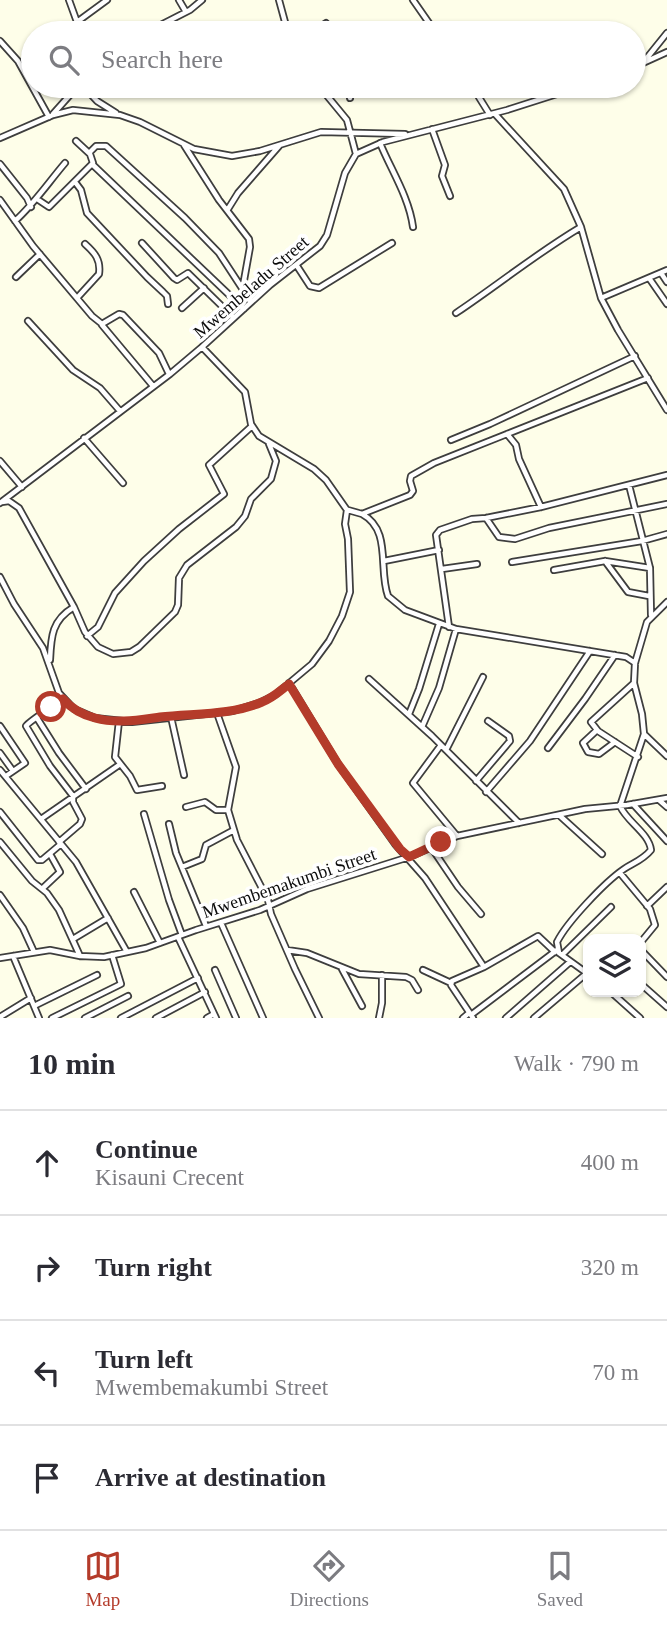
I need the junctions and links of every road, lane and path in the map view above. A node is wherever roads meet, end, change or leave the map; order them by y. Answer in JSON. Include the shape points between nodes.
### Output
{"nodes":[{"id":1,"x":69,"y":0,"type":"edge"},
{"id":2,"x":107,"y":0,"type":"edge"},
{"id":3,"x":179,"y":0,"type":"edge"},
{"id":4,"x":202,"y":0,"type":"edge"},
{"id":5,"x":279,"y":0,"type":"edge"},
{"id":6,"x":413,"y":0,"type":"edge"},
{"id":7,"x":186,"y":12,"type":"junction"},
{"id":8,"x":78,"y":21,"type":"edge"},
{"id":9,"x":79,"y":21,"type":"edge"},
{"id":10,"x":168,"y":21,"type":"edge"},
{"id":11,"x":285,"y":21,"type":"edge"},
{"id":12,"x":428,"y":21,"type":"edge"},
{"id":13,"x":667,"y":33,"type":"edge"},
{"id":14,"x":0,"y":41,"type":"edge"},
{"id":15,"x":667,"y":52,"type":"edge"},
{"id":16,"x":646,"y":59,"type":"edge"},
{"id":17,"x":646,"y":62,"type":"edge"},
{"id":18,"x":21,"y":66,"type":"edge"},
{"id":19,"x":40,"y":98,"type":"edge"},
{"id":20,"x":68,"y":98,"type":"edge"},
{"id":21,"x":94,"y":98,"type":"edge"},
{"id":22,"x":329,"y":98,"type":"edge"},
{"id":23,"x":481,"y":98,"type":"edge"},
{"id":24,"x":543,"y":98,"type":"edge"},
{"id":25,"x":492,"y":114,"type":"junction"},
{"id":26,"x":120,"y":115,"type":"junction"},
{"id":27,"x":51,"y":116,"type":"junction"},
{"id":28,"x":432,"y":129,"type":"junction"},
{"id":29,"x":352,"y":133,"type":"junction"},
{"id":30,"x":408,"y":135,"type":"junction"},
{"id":31,"x":0,"y":138,"type":"edge"},
{"id":32,"x":76,"y":141,"type":"dead end"},
{"id":33,"x":380,"y":143,"type":"junction"},
{"id":34,"x":184,"y":144,"type":"junction"},
{"id":35,"x":279,"y":145,"type":"junction"},
{"id":36,"x":89,"y":153,"type":"junction"},
{"id":37,"x":356,"y":154,"type":"junction"},
{"id":38,"x":65,"y":163,"type":"dead end"},
{"id":39,"x":0,"y":164,"type":"edge"},
{"id":40,"x":92,"y":164,"type":"junction"},
{"id":41,"x":75,"y":182,"type":"junction"},
{"id":42,"x":450,"y":196,"type":"dead end"},
{"id":43,"x":37,"y":199,"type":"junction"},
{"id":44,"x":0,"y":200,"type":"edge"},
{"id":45,"x":30,"y":207,"type":"junction"},
{"id":46,"x":228,"y":209,"type":"junction"},
{"id":47,"x":15,"y":221,"type":"junction"},
{"id":48,"x":413,"y":227,"type":"dead end"},
{"id":49,"x":581,"y":227,"type":"junction"},
{"id":50,"x":142,"y":243,"type":"dead end"},
{"id":51,"x":392,"y":243,"type":"dead end"},
{"id":52,"x":85,"y":244,"type":"dead end"},
{"id":53,"x":40,"y":254,"type":"junction"},
{"id":54,"x":297,"y":266,"type":"junction"},
{"id":55,"x":667,"y":270,"type":"edge"},
{"id":56,"x":661,"y":273,"type":"junction"},
{"id":57,"x":16,"y":277,"type":"dead end"},
{"id":58,"x":649,"y":278,"type":"junction"},
{"id":59,"x":667,"y":282,"type":"edge"},
{"id":60,"x":243,"y":287,"type":"junction"},
{"id":61,"x":204,"y":288,"type":"junction"},
{"id":62,"x":77,"y":298,"type":"junction"},
{"id":63,"x":601,"y":298,"type":"junction"},
{"id":64,"x":251,"y":302,"type":"junction"},
{"id":65,"x":167,"y":304,"type":"dead end"},
{"id":66,"x":667,"y":304,"type":"edge"},
{"id":67,"x":183,"y":308,"type":"dead end"},
{"id":68,"x":244,"y":309,"type":"junction"},
{"id":69,"x":456,"y":313,"type":"dead end"},
{"id":70,"x":234,"y":318,"type":"junction"},
{"id":71,"x":28,"y":321,"type":"dead end"},
{"id":72,"x":102,"y":324,"type":"junction"},
{"id":73,"x":202,"y":348,"type":"junction"},
{"id":74,"x":635,"y":356,"type":"junction"},
{"id":75,"x":169,"y":374,"type":"junction"},
{"id":76,"x":649,"y":378,"type":"junction"},
{"id":77,"x":153,"y":386,"type":"junction"},
{"id":78,"x":667,"y":410,"type":"edge"},
{"id":79,"x":120,"y":411,"type":"junction"},
{"id":80,"x":252,"y":426,"type":"junction"},
{"id":81,"x":507,"y":434,"type":"junction"},
{"id":82,"x":84,"y":438,"type":"junction"},
{"id":83,"x":451,"y":440,"type":"dead end"},
{"id":84,"x":268,"y":443,"type":"junction"},
{"id":85,"x":0,"y":461,"type":"edge"},
{"id":86,"x":667,"y":475,"type":"edge"},
{"id":87,"x":123,"y":483,"type":"dead end"},
{"id":88,"x":629,"y":485,"type":"junction"},
{"id":89,"x":22,"y":487,"type":"junction"},
{"id":90,"x":1,"y":503,"type":"edge"},
{"id":91,"x":667,"y":504,"type":"edge"},
{"id":92,"x":541,"y":507,"type":"junction"},
{"id":93,"x":347,"y":510,"type":"junction"},
{"id":94,"x":634,"y":512,"type":"junction"},
{"id":95,"x":362,"y":514,"type":"junction"},
{"id":96,"x":486,"y":519,"type":"junction"},
{"id":97,"x":667,"y":534,"type":"edge"},
{"id":98,"x":642,"y":541,"type":"junction"},
{"id":99,"x":439,"y":550,"type":"junction"},
{"id":100,"x":384,"y":561,"type":"junction"},
{"id":101,"x":512,"y":562,"type":"dead end"},
{"id":102,"x":605,"y":562,"type":"junction"},
{"id":103,"x":477,"y":564,"type":"dead end"},
{"id":104,"x":650,"y":568,"type":"junction"},
{"id":105,"x":442,"y":569,"type":"junction"},
{"id":106,"x":554,"y":570,"type":"dead end"},
{"id":107,"x":0,"y":577,"type":"edge"},
{"id":108,"x":649,"y":596,"type":"junction"},
{"id":109,"x":667,"y":602,"type":"edge"},
{"id":110,"x":74,"y":607,"type":"junction"},
{"id":111,"x":652,"y":615,"type":"junction"},
{"id":112,"x":439,"y":624,"type":"junction"},
{"id":113,"x":449,"y":627,"type":"junction"},
{"id":114,"x":456,"y":629,"type":"junction"},
{"id":115,"x":88,"y":636,"type":"junction"},
{"id":116,"x":590,"y":651,"type":"junction"},
{"id":117,"x":615,"y":655,"type":"junction"},
{"id":118,"x":635,"y":663,"type":"junction"},
{"id":119,"x":49,"y":665,"type":"junction"},
{"id":120,"x":483,"y":677,"type":"dead end"},
{"id":121,"x":369,"y":679,"type":"dead end"},
{"id":122,"x":634,"y":683,"type":"junction"},
{"id":123,"x":289,"y":684,"type":"junction"},
{"id":124,"x":63,"y":699,"type":"junction"},
{"id":125,"x":217,"y":713,"type":"junction"},
{"id":126,"x":409,"y":714,"type":"junction"},
{"id":127,"x":171,"y":717,"type":"junction"},
{"id":128,"x":37,"y":718,"type":"junction"},
{"id":129,"x":119,"y":721,"type":"junction"},
{"id":130,"x":488,"y":721,"type":"dead end"},
{"id":131,"x":0,"y":726,"type":"edge"},
{"id":132,"x":422,"y":727,"type":"junction"},
{"id":133,"x":597,"y":730,"type":"junction"},
{"id":134,"x":644,"y":734,"type":"junction"},
{"id":135,"x":615,"y":742,"type":"junction"},
{"id":136,"x":441,"y":746,"type":"junction"},
{"id":137,"x":548,"y":748,"type":"dead end"},
{"id":138,"x":446,"y":750,"type":"junction"},
{"id":139,"x":0,"y":753,"type":"edge"},
{"id":140,"x":667,"y":756,"type":"edge"},
{"id":141,"x":638,"y":757,"type":"junction"},
{"id":142,"x":119,"y":765,"type":"junction"},
{"id":143,"x":0,"y":770,"type":"edge"},
{"id":144,"x":13,"y":771,"type":"junction"},
{"id":145,"x":184,"y":775,"type":"dead end"},
{"id":146,"x":6,"y":776,"type":"junction"},
{"id":147,"x":476,"y":781,"type":"junction"},
{"id":148,"x":162,"y":786,"type":"dead end"},
{"id":149,"x":86,"y":789,"type":"junction"},
{"id":150,"x":486,"y":792,"type":"junction"},
{"id":151,"x":73,"y":796,"type":"junction"},
{"id":152,"x":667,"y":798,"type":"edge"},
{"id":153,"x":659,"y":799,"type":"junction"},
{"id":154,"x":633,"y":804,"type":"junction"},
{"id":155,"x":620,"y":806,"type":"junction"},
{"id":156,"x":186,"y":807,"type":"dead end"},
{"id":157,"x":667,"y":807,"type":"edge"},
{"id":158,"x":228,"y":810,"type":"junction"},
{"id":159,"x":0,"y":812,"type":"edge"},
{"id":160,"x":144,"y":814,"type":"dead end"},
{"id":161,"x":558,"y":814,"type":"junction"},
{"id":162,"x":41,"y":820,"type":"junction"},
{"id":163,"x":169,"y":824,"type":"dead end"},
{"id":164,"x":520,"y":824,"type":"junction"},
{"id":165,"x":234,"y":830,"type":"junction"},
{"id":166,"x":457,"y":836,"type":"junction"},
{"id":167,"x":667,"y":841,"type":"edge"},
{"id":168,"x":0,"y":842,"type":"edge"},
{"id":169,"x":60,"y":843,"type":"junction"},
{"id":170,"x":431,"y":847,"type":"junction"},
{"id":171,"x":50,"y":854,"type":"junction"},
{"id":172,"x":602,"y":854,"type":"dead end"},
{"id":173,"x":409,"y":857,"type":"junction"},
{"id":174,"x":182,"y":867,"type":"junction"},
{"id":175,"x":620,"y":873,"type":"junction"},
{"id":176,"x":667,"y":887,"type":"edge"},
{"id":177,"x":43,"y":888,"type":"junction"},
{"id":178,"x":134,"y":892,"type":"dead end"},
{"id":179,"x":0,"y":895,"type":"edge"},
{"id":180,"x":270,"y":906,"type":"junction"},
{"id":181,"x":611,"y":906,"type":"dead end"},
{"id":182,"x":647,"y":906,"type":"junction"},
{"id":183,"x":481,"y":914,"type":"dead end"},
{"id":184,"x":108,"y":918,"type":"junction"},
{"id":185,"x":222,"y":923,"type":"junction"},
{"id":186,"x":206,"y":926,"type":"junction"},
{"id":187,"x":180,"y":936,"type":"junction"},
{"id":188,"x":646,"y":936,"type":"edge"},
{"id":189,"x":73,"y":939,"type":"junction"},
{"id":190,"x":160,"y":943,"type":"junction"},
{"id":191,"x":286,"y":950,"type":"junction"},
{"id":192,"x":556,"y":951,"type":"junction"},
{"id":193,"x":34,"y":952,"type":"junction"},
{"id":194,"x":127,"y":952,"type":"junction"},
{"id":195,"x":112,"y":955,"type":"junction"},
{"id":196,"x":13,"y":956,"type":"junction"},
{"id":197,"x":80,"y":956,"type":"junction"},
{"id":198,"x":562,"y":956,"type":"junction"},
{"id":199,"x":0,"y":958,"type":"edge"},
{"id":200,"x":646,"y":958,"type":"edge"},
{"id":201,"x":570,"y":962,"type":"junction"},
{"id":202,"x":484,"y":967,"type":"junction"},
{"id":203,"x":341,"y":968,"type":"junction"},
{"id":204,"x":215,"y":970,"type":"dead end"},
{"id":205,"x":423,"y":970,"type":"dead end"},
{"id":206,"x":583,"y":971,"type":"edge"},
{"id":207,"x":97,"y":975,"type":"dead end"},
{"id":208,"x":382,"y":975,"type":"junction"},
{"id":209,"x":583,"y":977,"type":"edge"},
{"id":210,"x":667,"y":977,"type":"edge"},
{"id":211,"x":198,"y":978,"type":"junction"},
{"id":212,"x":451,"y":983,"type":"junction"},
{"id":213,"x":646,"y":988,"type":"edge"},
{"id":214,"x":418,"y":990,"type":"dead end"},
{"id":215,"x":205,"y":992,"type":"junction"},
{"id":216,"x":128,"y":996,"type":"dead end"},
{"id":217,"x":620,"y":997,"type":"edge"},
{"id":218,"x":31,"y":998,"type":"junction"},
{"id":219,"x":34,"y":1006,"type":"junction"},
{"id":220,"x":362,"y":1006,"type":"dead end"},
{"id":221,"x":667,"y":1007,"type":"edge"},
{"id":222,"x":471,"y":1015,"type":"edge"},
{"id":223,"x":215,"y":1016,"type":"edge"},
{"id":224,"x":0,"y":1017,"type":"edge"},
{"id":225,"x":39,"y":1018,"type":"edge"},
{"id":226,"x":52,"y":1018,"type":"edge"},
{"id":227,"x":85,"y":1018,"type":"edge"},
{"id":228,"x":121,"y":1018,"type":"edge"},
{"id":229,"x":156,"y":1018,"type":"edge"},
{"id":230,"x":207,"y":1018,"type":"edge"},
{"id":231,"x":236,"y":1018,"type":"edge"},
{"id":232,"x":263,"y":1018,"type":"edge"},
{"id":233,"x":319,"y":1018,"type":"edge"},
{"id":234,"x":379,"y":1018,"type":"edge"},
{"id":235,"x":463,"y":1018,"type":"edge"},
{"id":236,"x":506,"y":1018,"type":"edge"},
{"id":237,"x":534,"y":1018,"type":"edge"},
{"id":238,"x":640,"y":1018,"type":"edge"}],
"edges":[{"from":1,"to":8,"type":"street"},
{"from":2,"to":9,"type":"street"},
{"from":3,"to":7,"type":"street"},
{"from":4,"to":7,"type":"street"},
{"from":5,"to":11,"type":"street"},
{"from":6,"to":12,"type":"street"},
{"from":7,"to":10,"type":"street"},
{"from":13,"to":16,"type":"street"},
{"from":14,"to":18,"type":"street"},
{"from":15,"to":17,"type":"street"},
{"from":19,"to":27,"type":"street"},
{"from":20,"to":27,"type":"street"},
{"from":21,"to":26,"type":"street"},
{"from":22,"to":29,"type":"street"},
{"from":23,"to":25,"type":"street"},
{"from":24,"to":25,"type":"street"},
{"from":25,"to":28,"type":"street"},
{"from":25,"to":49,"type":"street","via":[[564,189]]},
{"from":26,"to":27,"type":"street","via":[[73,110]]},
{"from":26,"to":34,"type":"street"},
{"from":27,"to":31,"type":"street"},
{"from":28,"to":30,"type":"street"},
{"from":28,"to":42,"type":"street"},
{"from":29,"to":30,"type":"street"},
{"from":29,"to":35,"type":"street","via":[[313,133]]},
{"from":29,"to":37,"type":"street"},
{"from":30,"to":33,"type":"street"},
{"from":32,"to":36,"type":"street"},
{"from":33,"to":37,"type":"street"},
{"from":33,"to":48,"type":"street"},
{"from":34,"to":35,"type":"street","via":[[232,156]]},
{"from":34,"to":46,"type":"street"},
{"from":35,"to":46,"type":"street"},
{"from":36,"to":40,"type":"street"},
{"from":36,"to":60,"type":"street","via":[[100,145],[110,149],[219,253]]},
{"from":37,"to":54,"type":"street","name":"Mwembeladu Street","via":[[345,173],[327,235]]},
{"from":38,"to":43,"type":"street"},
{"from":39,"to":45,"type":"street"},
{"from":40,"to":41,"type":"street"},
{"from":40,"to":68,"type":"street"},
{"from":41,"to":43,"type":"street","via":[[49,207]]},
{"from":41,"to":65,"type":"street","via":[[93,220],[167,296]]},
{"from":43,"to":45,"type":"street"},
{"from":44,"to":47,"type":"street"},
{"from":45,"to":47,"type":"street"},
{"from":46,"to":60,"type":"street","via":[[250,242]]},
{"from":47,"to":53,"type":"street"},
{"from":49,"to":63,"type":"street"},
{"from":49,"to":69,"type":"street"},
{"from":50,"to":61,"type":"street","via":[[174,278],[188,273]]},
{"from":51,"to":54,"type":"street","via":[[319,288],[310,286]]},
{"from":52,"to":62,"type":"street","via":[[97,257],[100,270]]},
{"from":53,"to":57,"type":"street"},
{"from":53,"to":62,"type":"street"},
{"from":54,"to":64,"type":"street","name":"Mwembeladu Street"},
{"from":55,"to":56,"type":"street"},
{"from":56,"to":58,"type":"street"},
{"from":56,"to":59,"type":"street"},
{"from":58,"to":63,"type":"street"},
{"from":58,"to":66,"type":"street"},
{"from":60,"to":64,"type":"street"},
{"from":61,"to":67,"type":"street"},
{"from":61,"to":70,"type":"street"},
{"from":62,"to":72,"type":"street"},
{"from":63,"to":74,"type":"street"},
{"from":64,"to":68,"type":"street","name":"Mwembeladu Street"},
{"from":68,"to":70,"type":"street","name":"Mwembeladu Street"},
{"from":70,"to":73,"type":"street","name":"Mwembeladu Street"},
{"from":71,"to":79,"type":"street","via":[[73,370],[100,388]]},
{"from":72,"to":75,"type":"street","via":[[123,315],[159,353]]},
{"from":72,"to":77,"type":"street"},
{"from":73,"to":75,"type":"street","name":"Mwembeladu Street"},
{"from":73,"to":80,"type":"street","via":[[245,392]]},
{"from":74,"to":76,"type":"street"},
{"from":74,"to":83,"type":"street"},
{"from":75,"to":77,"type":"street","name":"Mwembeladu Street"},
{"from":76,"to":78,"type":"street"},
{"from":76,"to":81,"type":"street"},
{"from":77,"to":79,"type":"street","name":"Mwembeladu Street"},
{"from":79,"to":82,"type":"street","name":"Mwembeladu Street"},
{"from":80,"to":84,"type":"street"},
{"from":80,"to":115,"type":"street","via":[[210,464],[223,494],[144,561],[115,593],[98,627]]},
{"from":81,"to":92,"type":"street","via":[[516,445]]},
{"from":81,"to":95,"type":"street","via":[[422,469],[410,479],[410,495]]},
{"from":82,"to":87,"type":"street"},
{"from":82,"to":89,"type":"street","name":"Mwembeladu Street"},
{"from":84,"to":93,"type":"street","via":[[314,468]]},
{"from":84,"to":115,"type":"street","via":[[276,461],[271,479],[251,499],[246,516],[236,527],[187,565],[179,578],[175,611],[131,652],[106,652]]},
{"from":85,"to":89,"type":"street"},
{"from":86,"to":88,"type":"street"},
{"from":88,"to":92,"type":"street"},
{"from":88,"to":94,"type":"street"},
{"from":89,"to":90,"type":"street","name":"Mwembeladu Street"},
{"from":90,"to":110,"type":"street","via":[[9,501],[19,508]]},
{"from":91,"to":94,"type":"street"},
{"from":92,"to":96,"type":"street"},
{"from":93,"to":95,"type":"street"},
{"from":93,"to":123,"type":"street","via":[[348,601],[324,649]]},
{"from":94,"to":96,"type":"street","via":[[509,539],[499,537]]},
{"from":94,"to":98,"type":"street"},
{"from":95,"to":100,"type":"street","via":[[377,530]]},
{"from":96,"to":99,"type":"street","via":[[440,530],[436,535]]},
{"from":97,"to":98,"type":"street"},
{"from":98,"to":101,"type":"street"},
{"from":98,"to":104,"type":"street"},
{"from":99,"to":100,"type":"street"},
{"from":99,"to":105,"type":"street"},
{"from":100,"to":112,"type":"street","via":[[390,599]]},
{"from":102,"to":104,"type":"street"},
{"from":102,"to":106,"type":"street"},
{"from":102,"to":108,"type":"street","via":[[628,592]]},
{"from":103,"to":105,"type":"street"},
{"from":104,"to":108,"type":"street"},
{"from":105,"to":113,"type":"street"},
{"from":107,"to":119,"type":"street"},
{"from":108,"to":111,"type":"street"},
{"from":109,"to":111,"type":"street"},
{"from":110,"to":115,"type":"street"},
{"from":110,"to":119,"type":"street","via":[[51,632]]},
{"from":111,"to":118,"type":"street"},
{"from":112,"to":113,"type":"street"},
{"from":112,"to":126,"type":"street"},
{"from":113,"to":114,"type":"street"},
{"from":114,"to":116,"type":"street"},
{"from":114,"to":132,"type":"street"},
{"from":116,"to":117,"type":"street"},
{"from":116,"to":150,"type":"street","via":[[530,741]]},
{"from":117,"to":118,"type":"street"},
{"from":117,"to":137,"type":"street"},
{"from":118,"to":122,"type":"street"},
{"from":119,"to":124,"type":"street"},
{"from":120,"to":138,"type":"street"},
{"from":121,"to":126,"type":"street"},
{"from":122,"to":133,"type":"street","via":[[592,720]]},
{"from":122,"to":134,"type":"street"},
{"from":123,"to":125,"type":"street","via":[[259,703]]},
{"from":123,"to":173,"type":"street","via":[[338,764]]},
{"from":124,"to":128,"type":"street"},
{"from":124,"to":129,"type":"street","via":[[88,716]]},
{"from":125,"to":127,"type":"street"},
{"from":125,"to":158,"type":"street","via":[[236,767]]},
{"from":126,"to":132,"type":"street"},
{"from":127,"to":129,"type":"street"},
{"from":127,"to":145,"type":"street"},
{"from":128,"to":149,"type":"street"},
{"from":128,"to":151,"type":"street","via":[[26,723],[27,730]]},
{"from":129,"to":142,"type":"street","via":[[114,752]]},
{"from":130,"to":147,"type":"street","via":[[510,741]]},
{"from":131,"to":144,"type":"street","via":[[25,762]]},
{"from":132,"to":136,"type":"street"},
{"from":133,"to":135,"type":"street"},
{"from":133,"to":135,"type":"street","via":[[583,743],[588,752],[599,754]]},
{"from":134,"to":140,"type":"street"},
{"from":134,"to":141,"type":"street"},
{"from":135,"to":141,"type":"street"},
{"from":136,"to":138,"type":"street"},
{"from":136,"to":166,"type":"street","via":[[413,783]]},
{"from":138,"to":147,"type":"street"},
{"from":139,"to":144,"type":"street"},
{"from":141,"to":155,"type":"street"},
{"from":142,"to":148,"type":"street","via":[[137,790]]},
{"from":142,"to":149,"type":"street"},
{"from":143,"to":146,"type":"street"},
{"from":144,"to":146,"type":"street"},
{"from":146,"to":162,"type":"street"},
{"from":147,"to":150,"type":"street"},
{"from":149,"to":151,"type":"street"},
{"from":150,"to":164,"type":"street"},
{"from":151,"to":162,"type":"street"},
{"from":151,"to":169,"type":"street","via":[[82,821]]},
{"from":152,"to":153,"type":"street","name":"Mwembemakumbi Street"},
{"from":153,"to":154,"type":"street","name":"Mwembemakumbi Street"},
{"from":153,"to":157,"type":"street"},
{"from":154,"to":155,"type":"street","name":"Mwembemakumbi Street"},
{"from":154,"to":167,"type":"street"},
{"from":155,"to":161,"type":"street","name":"Mwembemakumbi Street"},
{"from":155,"to":175,"type":"street","via":[[651,846],[648,854]]},
{"from":156,"to":158,"type":"street","via":[[205,803]]},
{"from":158,"to":165,"type":"street"},
{"from":159,"to":171,"type":"street","via":[[38,860]]},
{"from":160,"to":187,"type":"street"},
{"from":161,"to":164,"type":"street","name":"Mwembemakumbi Street"},
{"from":161,"to":172,"type":"street"},
{"from":162,"to":169,"type":"street"},
{"from":163,"to":174,"type":"street"},
{"from":164,"to":166,"type":"street","name":"Mwembemakumbi Street"},
{"from":165,"to":174,"type":"street","via":[[206,845],[202,859]]},
{"from":165,"to":180,"type":"street"},
{"from":166,"to":170,"type":"street","name":"Mwembemakumbi Street"},
{"from":168,"to":177,"type":"street"},
{"from":169,"to":171,"type":"street"},
{"from":169,"to":184,"type":"street","via":[[83,872]]},
{"from":170,"to":173,"type":"street","name":"Mwembemakumbi Street"},
{"from":170,"to":183,"type":"street"},
{"from":171,"to":177,"type":"street","via":[[60,872]]},
{"from":173,"to":180,"type":"street","name":"Mwembemakumbi Street","via":[[307,889]]},
{"from":173,"to":202,"type":"street"},
{"from":174,"to":186,"type":"street"},
{"from":175,"to":182,"type":"street"},
{"from":175,"to":192,"type":"street","via":[[569,924]]},
{"from":176,"to":182,"type":"street"},
{"from":177,"to":189,"type":"street"},
{"from":178,"to":190,"type":"street"},
{"from":179,"to":193,"type":"street"},
{"from":180,"to":185,"type":"street","name":"Mwembemakumbi Street"},
{"from":180,"to":191,"type":"street"},
{"from":181,"to":198,"type":"street"},
{"from":182,"to":188,"type":"street","via":[[654,926]]},
{"from":184,"to":189,"type":"street"},
{"from":184,"to":194,"type":"street"},
{"from":185,"to":186,"type":"street","name":"Mwembemakumbi Street"},
{"from":185,"to":232,"type":"street"},
{"from":186,"to":187,"type":"street","name":"Mwembemakumbi Street"},
{"from":187,"to":190,"type":"street","name":"Mwembemakumbi Street"},
{"from":187,"to":211,"type":"street"},
{"from":189,"to":197,"type":"street"},
{"from":190,"to":194,"type":"street","name":"Mwembemakumbi Street"},
{"from":191,"to":203,"type":"street","via":[[307,953]]},
{"from":191,"to":233,"type":"street"},
{"from":192,"to":198,"type":"street"},
{"from":192,"to":202,"type":"street","via":[[538,936]]},
{"from":192,"to":222,"type":"street"},
{"from":193,"to":196,"type":"street","name":"Mwembemakumbi Street"},
{"from":193,"to":197,"type":"street","name":"Mwembemakumbi Street","via":[[56,950]]},
{"from":194,"to":195,"type":"street","name":"Mwembemakumbi Street"},
{"from":195,"to":197,"type":"street","name":"Mwembemakumbi Street"},
{"from":195,"to":226,"type":"street","via":[[121,984]]},
{"from":196,"to":199,"type":"street","name":"Mwembemakumbi Street"},
{"from":196,"to":218,"type":"street"},
{"from":198,"to":201,"type":"street"},
{"from":200,"to":210,"type":"street"},
{"from":201,"to":206,"type":"street"},
{"from":201,"to":236,"type":"street"},
{"from":202,"to":212,"type":"street"},
{"from":203,"to":208,"type":"street"},
{"from":203,"to":220,"type":"street"},
{"from":204,"to":231,"type":"street"},
{"from":205,"to":212,"type":"street"},
{"from":207,"to":219,"type":"street"},
{"from":208,"to":214,"type":"street","via":[[410,978]]},
{"from":208,"to":234,"type":"street"},
{"from":209,"to":237,"type":"street"},
{"from":211,"to":215,"type":"street"},
{"from":211,"to":228,"type":"street"},
{"from":212,"to":222,"type":"street"},
{"from":213,"to":221,"type":"street"},
{"from":215,"to":223,"type":"street"},
{"from":215,"to":229,"type":"street"},
{"from":216,"to":227,"type":"street"},
{"from":217,"to":238,"type":"street"},
{"from":218,"to":219,"type":"street"},
{"from":218,"to":224,"type":"street"},
{"from":219,"to":225,"type":"street"},
{"from":222,"to":235,"type":"street"},
{"from":223,"to":230,"type":"street"}]}
